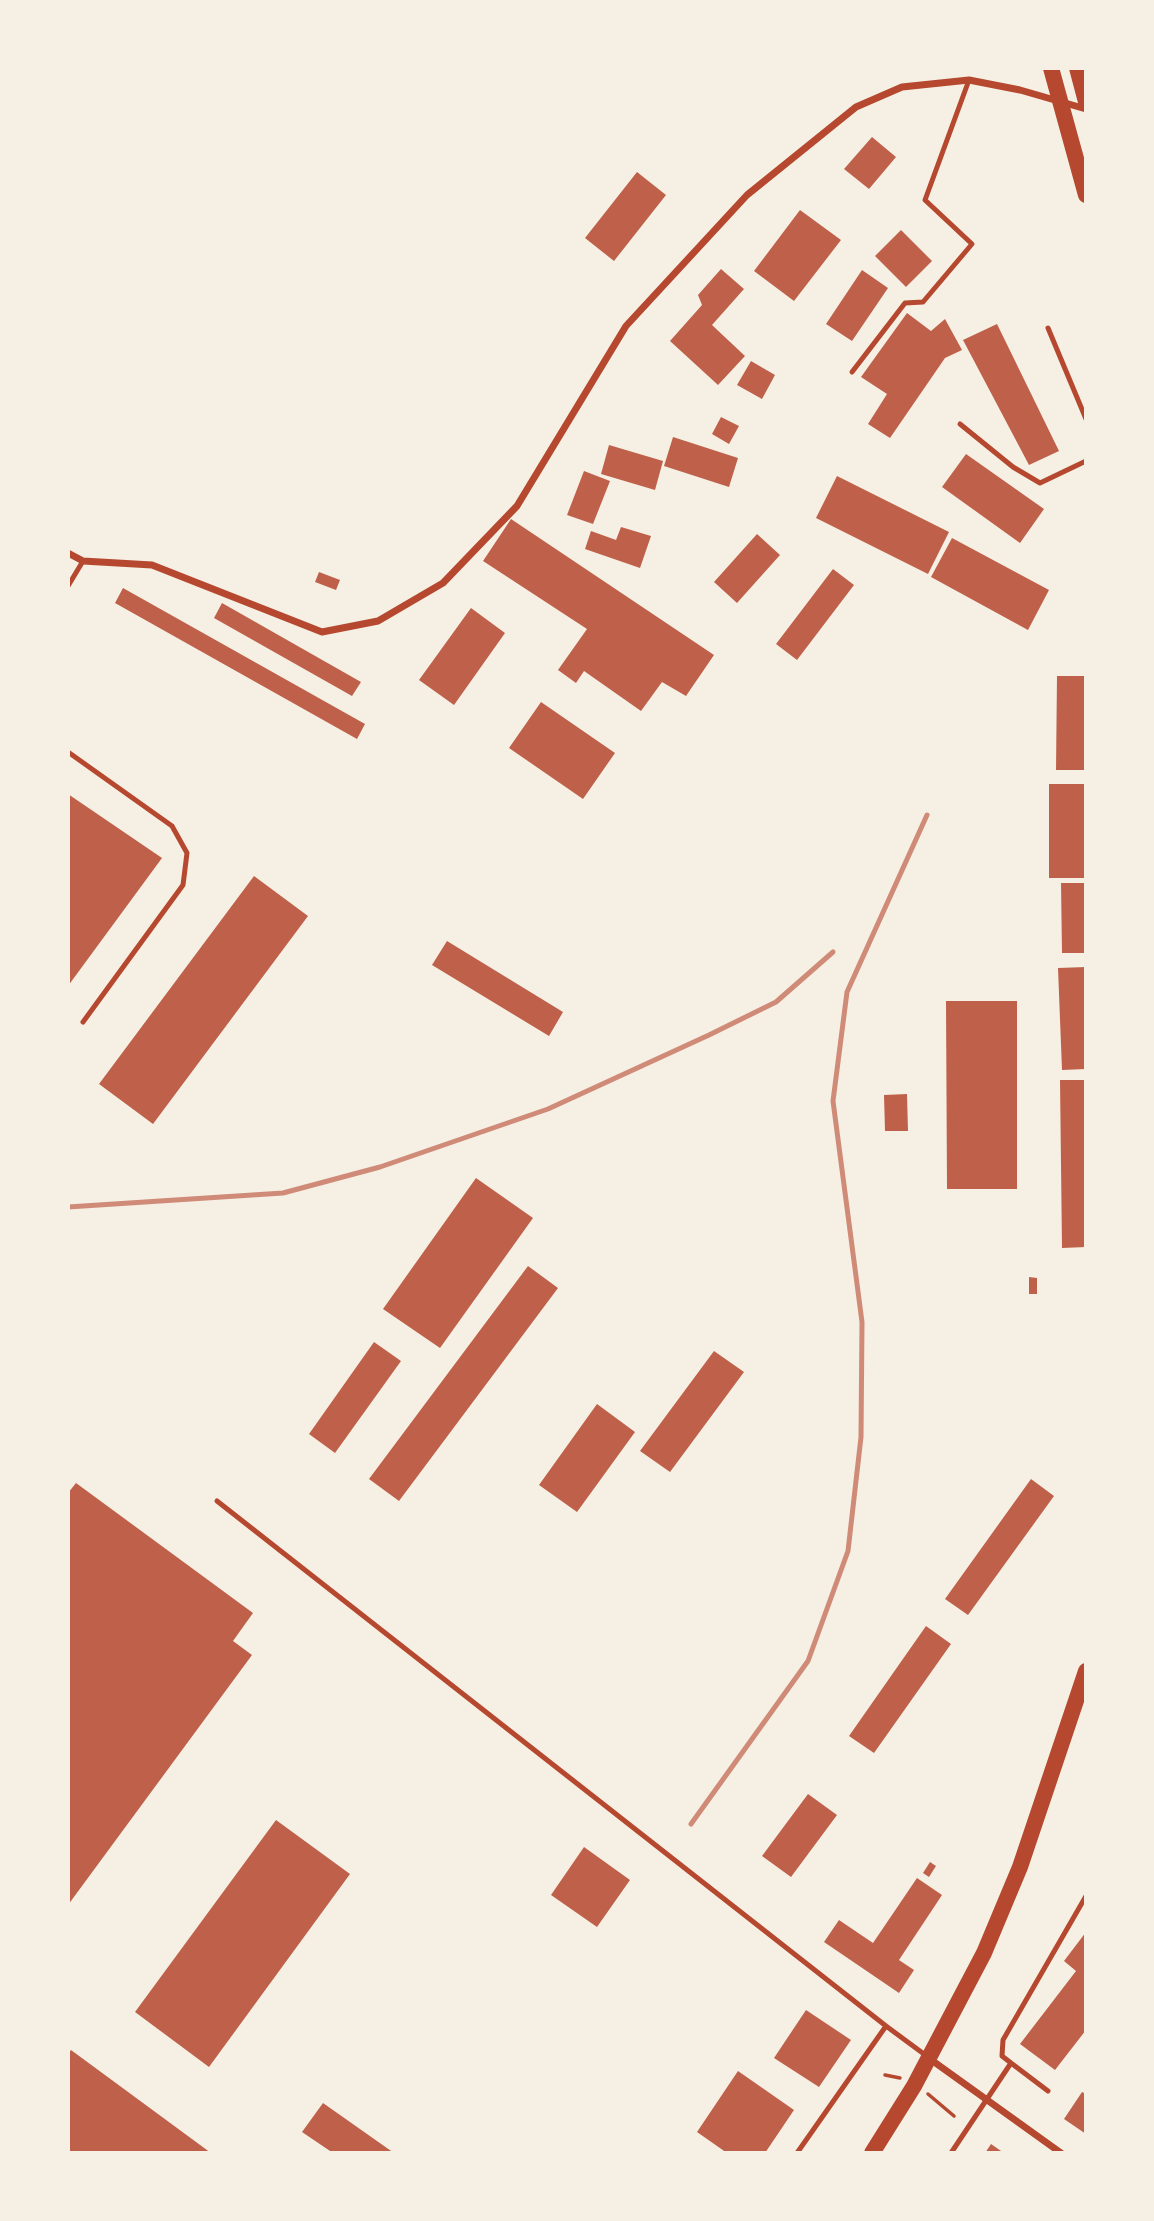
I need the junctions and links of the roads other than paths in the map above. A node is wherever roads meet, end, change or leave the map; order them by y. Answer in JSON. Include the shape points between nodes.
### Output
{"nodes":[{"id":1,"x":1051,"y":68,"type":"edge"},
{"id":2,"x":1077,"y":68,"type":"edge"},
{"id":3,"x":969,"y":80,"type":"junction"},
{"id":4,"x":1060,"y":102,"type":"junction"},
{"id":5,"x":1086,"y":102,"type":"edge"},
{"id":6,"x":1086,"y":109,"type":"edge"},
{"id":7,"x":1086,"y":195,"type":"edge"},
{"id":8,"x":1048,"y":328,"type":"dead end"},
{"id":9,"x":852,"y":372,"type":"dead end"},
{"id":10,"x":1086,"y":419,"type":"edge"},
{"id":11,"x":960,"y":424,"type":"dead end"},
{"id":12,"x":1086,"y":461,"type":"edge"},
{"id":13,"x":68,"y":553,"type":"edge"},
{"id":14,"x":83,"y":561,"type":"junction"},
{"id":15,"x":68,"y":586,"type":"edge"},
{"id":16,"x":68,"y":752,"type":"edge"},
{"id":17,"x":83,"y":1022,"type":"dead end"},
{"id":18,"x":217,"y":1502,"type":"dead end"},
{"id":19,"x":1086,"y":1671,"type":"edge"},
{"id":20,"x":1086,"y":1896,"type":"edge"},
{"id":21,"x":886,"y":2026,"type":"junction"},
{"id":22,"x":930,"y":2058,"type":"junction"},
{"id":23,"x":1011,"y":2063,"type":"junction"},
{"id":24,"x":1048,"y":2091,"type":"dead end"},
{"id":25,"x":986,"y":2099,"type":"junction"},
{"id":26,"x":797,"y":2153,"type":"edge"},
{"id":27,"x":872,"y":2153,"type":"edge"},
{"id":28,"x":951,"y":2153,"type":"edge"},
{"id":29,"x":1061,"y":2153,"type":"edge"}],
"edges":[{"from":1,"to":4,"type":"main road"},
{"from":2,"to":5,"type":"main road"},
{"from":3,"to":4,"type":"street"},
{"from":3,"to":9,"type":"lane","via":[[925,200],[972,244],[923,302],[905,303]]},
{"from":3,"to":14,"type":"street","via":[[902,87],[856,107],[747,195],[626,326],[517,506],[443,583],[378,621],[322,632],[152,565]]},
{"from":4,"to":6,"type":"street"},
{"from":4,"to":7,"type":"main road"},
{"from":8,"to":10,"type":"lane"},
{"from":11,"to":12,"type":"lane","via":[[1040,483]]},
{"from":13,"to":14,"type":"street"},
{"from":14,"to":15,"type":"lane"},
{"from":16,"to":17,"type":"lane","via":[[172,826],[187,853],[183,885]]},
{"from":18,"to":21,"type":"lane"},
{"from":19,"to":22,"type":"main road","via":[[1020,1867],[984,1953]]},
{"from":20,"to":23,"type":"lane","via":[[1003,2040],[1002,2056]]},
{"from":21,"to":22,"type":"lane"},
{"from":21,"to":26,"type":"lane"},
{"from":22,"to":25,"type":"street"},
{"from":22,"to":27,"type":"main road"},
{"from":23,"to":24,"type":"lane"},
{"from":23,"to":25,"type":"lane"},
{"from":25,"to":28,"type":"lane"},
{"from":25,"to":29,"type":"street"}]}
